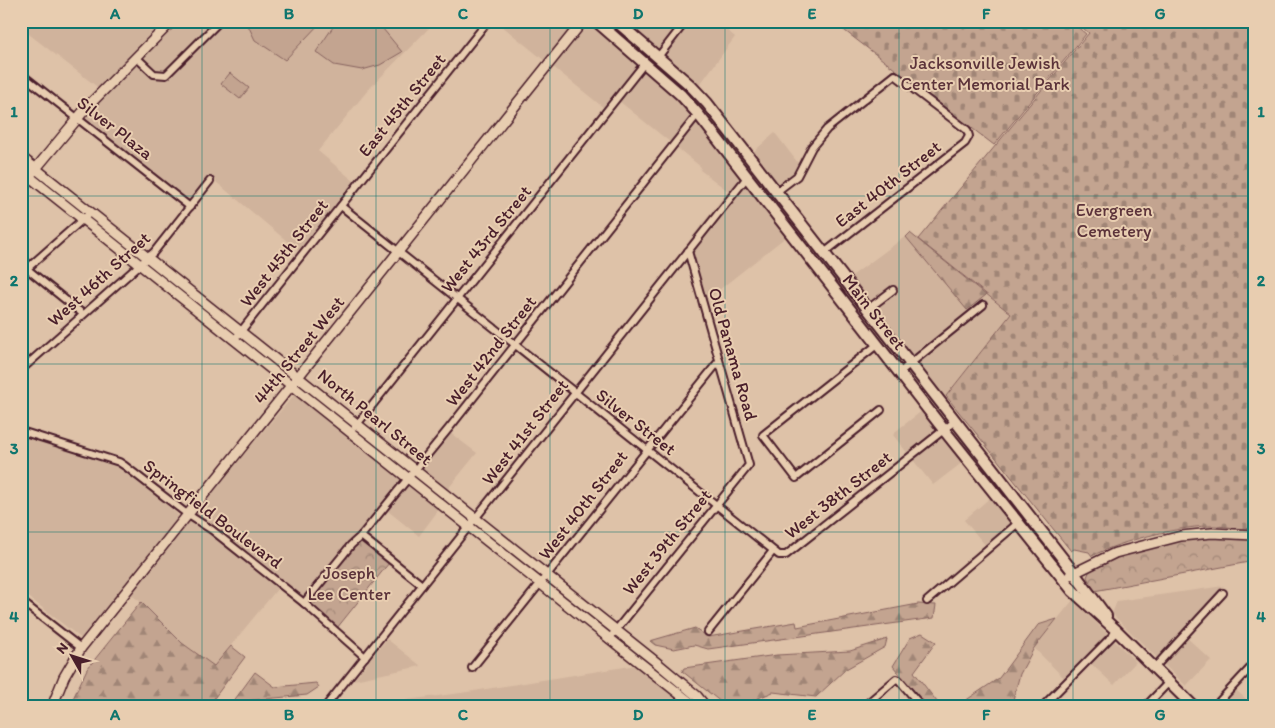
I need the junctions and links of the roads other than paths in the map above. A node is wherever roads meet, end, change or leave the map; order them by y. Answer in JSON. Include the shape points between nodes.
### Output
{"nodes":[{"id":1,"x":172,"y":21,"type":"edge"},
{"id":2,"x":220,"y":21,"type":"edge"},
{"id":3,"x":488,"y":21,"type":"edge"},
{"id":4,"x":583,"y":21,"type":"edge"},
{"id":5,"x":596,"y":21,"type":"edge"},
{"id":6,"x":616,"y":21,"type":"edge"},
{"id":7,"x":686,"y":21,"type":"edge"},
{"id":8,"x":137,"y":58,"type":"junction"},
{"id":9,"x":658,"y":58,"type":"junction"},
{"id":10,"x":644,"y":64,"type":"junction"},
{"id":11,"x":21,"y":74,"type":"edge"},
{"id":12,"x":698,"y":114,"type":"junction"},
{"id":13,"x":77,"y":118,"type":"junction"},
{"id":14,"x":21,"y":157,"type":"edge"},
{"id":15,"x":36,"y":169,"type":"junction"},
{"id":16,"x":21,"y":170,"type":"edge"},
{"id":17,"x":29,"y":176,"type":"junction"},
{"id":18,"x":748,"y":176,"type":"junction"},
{"id":19,"x":210,"y":181,"type":"dead end"},
{"id":20,"x":358,"y":184,"type":"joint"},
{"id":21,"x":776,"y":192,"type":"junction"},
{"id":22,"x":341,"y":206,"type":"junction"},
{"id":23,"x":190,"y":207,"type":"junction"},
{"id":24,"x":90,"y":212,"type":"junction"},
{"id":25,"x":83,"y":219,"type":"junction"},
{"id":26,"x":813,"y":239,"type":"junction"},
{"id":27,"x":688,"y":251,"type":"junction"},
{"id":28,"x":398,"y":253,"type":"junction"},
{"id":29,"x":824,"y":253,"type":"junction"},
{"id":30,"x":148,"y":257,"type":"junction"},
{"id":31,"x":139,"y":264,"type":"junction"},
{"id":32,"x":24,"y":266,"type":"edge"},
{"id":33,"x":21,"y":274,"type":"edge"},
{"id":34,"x":893,"y":290,"type":"dead end"},
{"id":35,"x":457,"y":299,"type":"junction"},
{"id":36,"x":983,"y":305,"type":"dead end"},
{"id":37,"x":868,"y":309,"type":"junction"},
{"id":38,"x":83,"y":314,"type":"junction"},
{"id":39,"x":241,"y":331,"type":"junction"},
{"id":40,"x":234,"y":340,"type":"junction"},
{"id":41,"x":878,"y":344,"type":"junction"},
{"id":42,"x":515,"y":345,"type":"junction"},
{"id":43,"x":719,"y":361,"type":"junction"},
{"id":44,"x":910,"y":364,"type":"junction"},
{"id":45,"x":21,"y":370,"type":"edge"},
{"id":46,"x":900,"y":372,"type":"junction"},
{"id":47,"x":299,"y":377,"type":"junction"},
{"id":48,"x":292,"y":386,"type":"junction"},
{"id":49,"x":575,"y":393,"type":"junction"},
{"id":50,"x":881,"y":410,"type":"dead end"},
{"id":51,"x":955,"y":421,"type":"junction"},
{"id":52,"x":358,"y":424,"type":"junction"},
{"id":53,"x":944,"y":430,"type":"junction"},
{"id":54,"x":21,"y":431,"type":"edge"},
{"id":55,"x":350,"y":432,"type":"junction"},
{"id":56,"x":646,"y":450,"type":"junction"},
{"id":57,"x":749,"y":465,"type":"joint"},
{"id":58,"x":415,"y":470,"type":"junction"},
{"id":59,"x":408,"y":478,"type":"junction"},
{"id":60,"x":716,"y":505,"type":"junction"},
{"id":61,"x":187,"y":514,"type":"junction"},
{"id":62,"x":476,"y":518,"type":"junction"},
{"id":63,"x":1018,"y":522,"type":"junction"},
{"id":64,"x":468,"y":526,"type":"junction"},
{"id":65,"x":361,"y":536,"type":"junction"},
{"id":66,"x":1254,"y":536,"type":"edge"},
{"id":67,"x":773,"y":550,"type":"junction"},
{"id":68,"x":1074,"y":573,"type":"junction"},
{"id":69,"x":547,"y":575,"type":"junction"},
{"id":70,"x":1063,"y":579,"type":"junction"},
{"id":71,"x":540,"y":583,"type":"junction"},
{"id":72,"x":422,"y":585,"type":"junction"},
{"id":73,"x":1223,"y":594,"type":"dead end"},
{"id":74,"x":21,"y":601,"type":"edge"},
{"id":75,"x":927,"y":601,"type":"dead end"},
{"id":76,"x":304,"y":603,"type":"junction"},
{"id":77,"x":616,"y":630,"type":"junction"},
{"id":78,"x":1117,"y":631,"type":"junction"},
{"id":79,"x":708,"y":632,"type":"dead end"},
{"id":80,"x":609,"y":638,"type":"junction"},
{"id":81,"x":81,"y":648,"type":"junction"},
{"id":82,"x":366,"y":657,"type":"junction"},
{"id":83,"x":1254,"y":664,"type":"edge"},
{"id":84,"x":472,"y":668,"type":"dead end"},
{"id":85,"x":1154,"y":668,"type":"junction"},
{"id":86,"x":1169,"y":682,"type":"junction"},
{"id":87,"x":52,"y":707,"type":"edge"},
{"id":88,"x":325,"y":707,"type":"edge"},
{"id":89,"x":699,"y":707,"type":"edge"},
{"id":90,"x":706,"y":707,"type":"edge"},
{"id":91,"x":863,"y":707,"type":"edge"},
{"id":92,"x":922,"y":707,"type":"edge"},
{"id":93,"x":1042,"y":707,"type":"edge"},
{"id":94,"x":1145,"y":707,"type":"edge"},
{"id":95,"x":1194,"y":707,"type":"edge"},
{"id":96,"x":1214,"y":707,"type":"edge"}],
"edges":[{"from":1,"to":8,"type":"street"},
{"from":2,"to":8,"type":"street","via":[[166,75],[154,74]]},
{"from":3,"to":20,"type":"street","name":"East 45th Street"},
{"from":4,"to":28,"type":"street","name":"44th Street West"},
{"from":5,"to":10,"type":"main road","name":"Main Street"},
{"from":6,"to":9,"type":"main road","name":"Main Street"},
{"from":7,"to":9,"type":"street"},
{"from":8,"to":13,"type":"street"},
{"from":9,"to":21,"type":"main road","name":"Main Street","via":[[707,103]]},
{"from":10,"to":12,"type":"main road","name":"Main Street"},
{"from":10,"to":35,"type":"street","name":"West 43rd Street"},
{"from":11,"to":13,"type":"street","name":"Silver Plaza"},
{"from":12,"to":18,"type":"main road","name":"Main Street"},
{"from":12,"to":42,"type":"street","name":"West 42nd Street"},
{"from":13,"to":15,"type":"street"},
{"from":13,"to":23,"type":"street","name":"Silver Plaza"},
{"from":14,"to":15,"type":"street","name":"North Pearl Street"},
{"from":15,"to":17,"type":"street"},
{"from":15,"to":24,"type":"street","name":"North Pearl Street"},
{"from":16,"to":17,"type":"street","name":"North Pearl Street"},
{"from":17,"to":25,"type":"street","name":"North Pearl Street"},
{"from":18,"to":26,"type":"main road","via":[[757,180]]},
{"from":18,"to":27,"type":"street","name":"West 41st Street"},
{"from":18,"to":41,"type":"main road","name":"Main Street"},
{"from":19,"to":23,"type":"street","name":"West 46th Street"},
{"from":20,"to":22,"type":"street","name":"West 45th Street"},
{"from":21,"to":26,"type":"main road","name":"Main Street"},
{"from":21,"to":29,"type":"street","name":"East 40th Street","via":[[797,176],[827,129],[895,75],[967,130],[969,136],[965,143]]},
{"from":22,"to":28,"type":"street","name":"Silver Street"},
{"from":22,"to":39,"type":"street","name":"West 45th Street"},
{"from":23,"to":30,"type":"street","name":"West 46th Street"},
{"from":24,"to":25,"type":"street"},
{"from":24,"to":30,"type":"street","name":"North Pearl Street"},
{"from":25,"to":31,"type":"street","name":"North Pearl Street"},
{"from":25,"to":32,"type":"street"},
{"from":26,"to":29,"type":"main road","name":"Main Street"},
{"from":27,"to":43,"type":"street","name":"Old Panama Road"},
{"from":27,"to":49,"type":"street","name":"West 41st Street"},
{"from":28,"to":35,"type":"street","name":"Silver Street"},
{"from":28,"to":47,"type":"street","name":"44th Street West"},
{"from":29,"to":37,"type":"main road","name":"Main Street"},
{"from":30,"to":31,"type":"street","name":"West 46th Street"},
{"from":30,"to":39,"type":"street","name":"North Pearl Street"},
{"from":31,"to":38,"type":"street","name":"West 46th Street"},
{"from":31,"to":40,"type":"street","name":"North Pearl Street"},
{"from":32,"to":33,"type":"street"},
{"from":32,"to":38,"type":"street"},
{"from":34,"to":37,"type":"street"},
{"from":35,"to":42,"type":"street","name":"Silver Street"},
{"from":35,"to":52,"type":"street","name":"West 43rd Street"},
{"from":36,"to":44,"type":"street"},
{"from":37,"to":44,"type":"main road","name":"Main Street"},
{"from":38,"to":45,"type":"street","name":"West 46th Street"},
{"from":39,"to":40,"type":"street","name":"West 45th Street"},
{"from":39,"to":47,"type":"street","name":"North Pearl Street"},
{"from":40,"to":48,"type":"street","name":"North Pearl Street"},
{"from":41,"to":46,"type":"main road","name":"Main Street"},
{"from":41,"to":50,"type":"street","via":[[763,434],[796,478]]},
{"from":42,"to":49,"type":"street","name":"Silver Street"},
{"from":42,"to":58,"type":"street","name":"West 42nd Street"},
{"from":43,"to":56,"type":"street","name":"West 40th Street"},
{"from":43,"to":57,"type":"street","name":"Old Panama Road"},
{"from":44,"to":46,"type":"street"},
{"from":44,"to":51,"type":"main road","name":"Main Street"},
{"from":46,"to":53,"type":"main road","name":"Main Street"},
{"from":47,"to":48,"type":"street","name":"44th Street West"},
{"from":47,"to":52,"type":"street","name":"North Pearl Street"},
{"from":48,"to":55,"type":"street","name":"North Pearl Street"},
{"from":48,"to":61,"type":"street","name":"44th Street West"},
{"from":49,"to":56,"type":"street","name":"Silver Street"},
{"from":49,"to":62,"type":"street","name":"West 41st Street"},
{"from":51,"to":53,"type":"street","name":"West 38th Street"},
{"from":51,"to":68,"type":"main road","name":"Main Street"},
{"from":52,"to":55,"type":"street","name":"West 43rd Street"},
{"from":52,"to":58,"type":"street","name":"North Pearl Street"},
{"from":53,"to":63,"type":"main road","name":"Main Street"},
{"from":53,"to":67,"type":"street","name":"West 38th Street","via":[[786,555],[779,555]]},
{"from":54,"to":61,"type":"street","name":"Springfield Boulevard","via":[[119,462]]},
{"from":55,"to":59,"type":"street","name":"North Pearl Street"},
{"from":56,"to":60,"type":"street","name":"Silver Street"},
{"from":56,"to":69,"type":"street","name":"West 40th Street"},
{"from":57,"to":60,"type":"street","name":"West 39th Street"},
{"from":58,"to":59,"type":"street","name":"West 42nd Street"},
{"from":58,"to":62,"type":"street","name":"North Pearl Street"},
{"from":59,"to":64,"type":"street","name":"North Pearl Street"},
{"from":59,"to":65,"type":"street","name":"West 42nd Street"},
{"from":60,"to":67,"type":"street","name":"Silver Street"},
{"from":60,"to":77,"type":"street","name":"West 39th Street"},
{"from":61,"to":76,"type":"street","name":"Springfield Boulevard"},
{"from":61,"to":81,"type":"street","name":"44th Street West"},
{"from":62,"to":64,"type":"street","name":"West 41st Street"},
{"from":62,"to":69,"type":"street","name":"North Pearl Street"},
{"from":63,"to":70,"type":"main road","name":"Main Street"},
{"from":63,"to":75,"type":"street"},
{"from":64,"to":71,"type":"street","name":"North Pearl Street"},
{"from":64,"to":72,"type":"street","name":"West 41st Street"},
{"from":65,"to":72,"type":"street"},
{"from":65,"to":76,"type":"street","name":"West 42nd Street"},
{"from":66,"to":68,"type":"street","via":[[1212,533],[1181,536],[1115,553]]},
{"from":67,"to":79,"type":"street","name":"West 38th Street"},
{"from":68,"to":70,"type":"street"},
{"from":68,"to":78,"type":"main road","name":"Main Street"},
{"from":69,"to":71,"type":"street","name":"West 40th Street"},
{"from":69,"to":77,"type":"street","name":"North Pearl Street"},
{"from":70,"to":78,"type":"main road","name":"Main Street"},
{"from":71,"to":80,"type":"street","name":"North Pearl Street"},
{"from":71,"to":84,"type":"street","name":"West 40th Street"},
{"from":72,"to":82,"type":"street","name":"West 41st Street"},
{"from":73,"to":85,"type":"street"},
{"from":74,"to":81,"type":"street"},
{"from":76,"to":82,"type":"street","name":"Springfield Boulevard"},
{"from":77,"to":80,"type":"street","name":"West 39th Street"},
{"from":77,"to":90,"type":"street","name":"North Pearl Street","via":[[697,696]]},
{"from":78,"to":85,"type":"main road","name":"Main Street"},
{"from":78,"to":93,"type":"street"},
{"from":80,"to":89,"type":"street","name":"North Pearl Street"},
{"from":81,"to":87,"type":"street","name":"44th Street West"},
{"from":82,"to":88,"type":"street","name":"West 41st Street"},
{"from":83,"to":96,"type":"street"},
{"from":85,"to":86,"type":"main road","name":"Main Street"},
{"from":86,"to":94,"type":"street"},
{"from":86,"to":95,"type":"main road","name":"Main Street"},
{"from":91,"to":92,"type":"street","via":[[893,680],[899,680]]}]}
